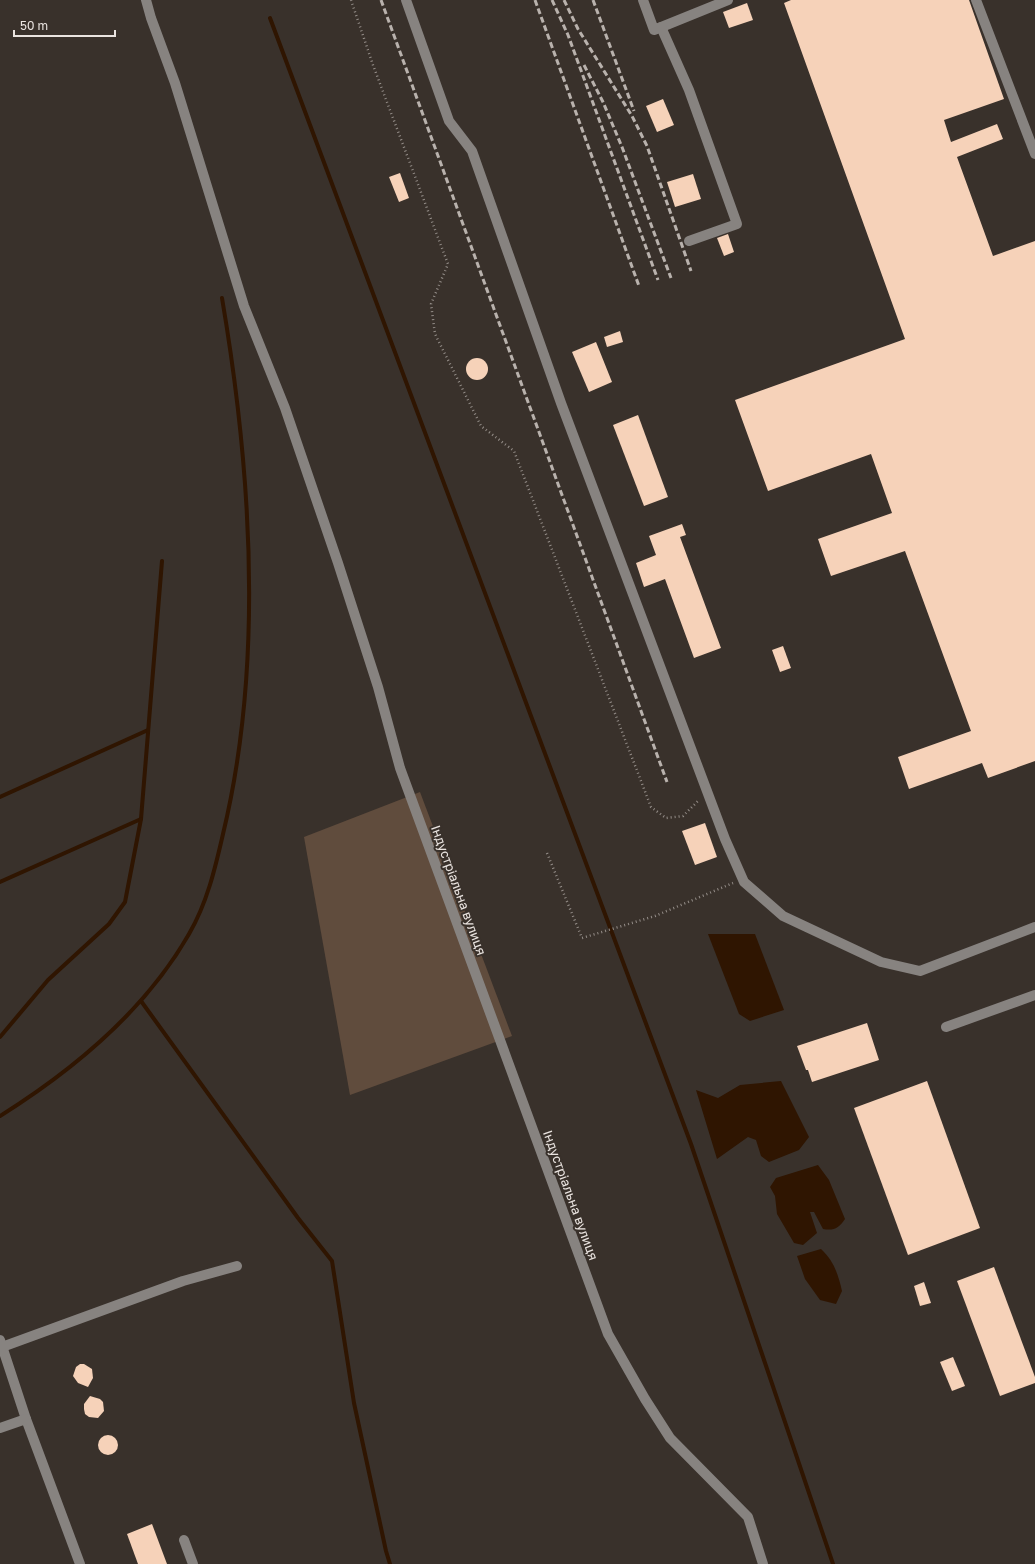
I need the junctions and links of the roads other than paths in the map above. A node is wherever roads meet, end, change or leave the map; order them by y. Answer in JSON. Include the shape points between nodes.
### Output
{"nodes":[{"id":1,"x":146,"y":0,"type":"edge"},
{"id":2,"x":406,"y":0,"type":"edge"},
{"id":3,"x":642,"y":0,"type":"edge"},
{"id":4,"x":728,"y":0,"type":"edge"},
{"id":5,"x":976,"y":0,"type":"edge"},
{"id":6,"x":661,"y":27,"type":"junction"},
{"id":7,"x":1035,"y":154,"type":"edge"},
{"id":8,"x":689,"y":241,"type":"dead end"},
{"id":9,"x":1035,"y":927,"type":"edge"},
{"id":10,"x":1035,"y":995,"type":"edge"},
{"id":11,"x":946,"y":1027,"type":"dead end"},
{"id":12,"x":237,"y":1266,"type":"dead end"},
{"id":13,"x":1,"y":1343,"type":"edge"},
{"id":14,"x":26,"y":1419,"type":"junction"},
{"id":15,"x":0,"y":1428,"type":"edge"},
{"id":16,"x":184,"y":1540,"type":"dead end"},
{"id":17,"x":80,"y":1564,"type":"edge"},
{"id":18,"x":193,"y":1564,"type":"edge"},
{"id":19,"x":763,"y":1564,"type":"edge"}],
"edges":[{"from":1,"to":19,"type":"street","name":"Індустріальна вулиця","via":[[244,306],[285,408],[340,570],[378,687],[400,768],[608,1334],[645,1400],[670,1438],[748,1517]]},
{"from":2,"to":9,"type":"street","via":[[450,121],[472,152],[561,403],[707,792],[744,882],[783,916],[881,962],[920,971]]},
{"from":3,"to":6,"type":"street","via":[[654,30]]},
{"from":4,"to":6,"type":"street"},
{"from":5,"to":7,"type":"street"},
{"from":6,"to":8,"type":"street","via":[[689,90],[737,224]]},
{"from":10,"to":11,"type":"street"},
{"from":12,"to":13,"type":"street","via":[[183,1281]]},
{"from":13,"to":14,"type":"street"},
{"from":14,"to":15,"type":"street"},
{"from":14,"to":17,"type":"street"},
{"from":16,"to":18,"type":"street"}]}
